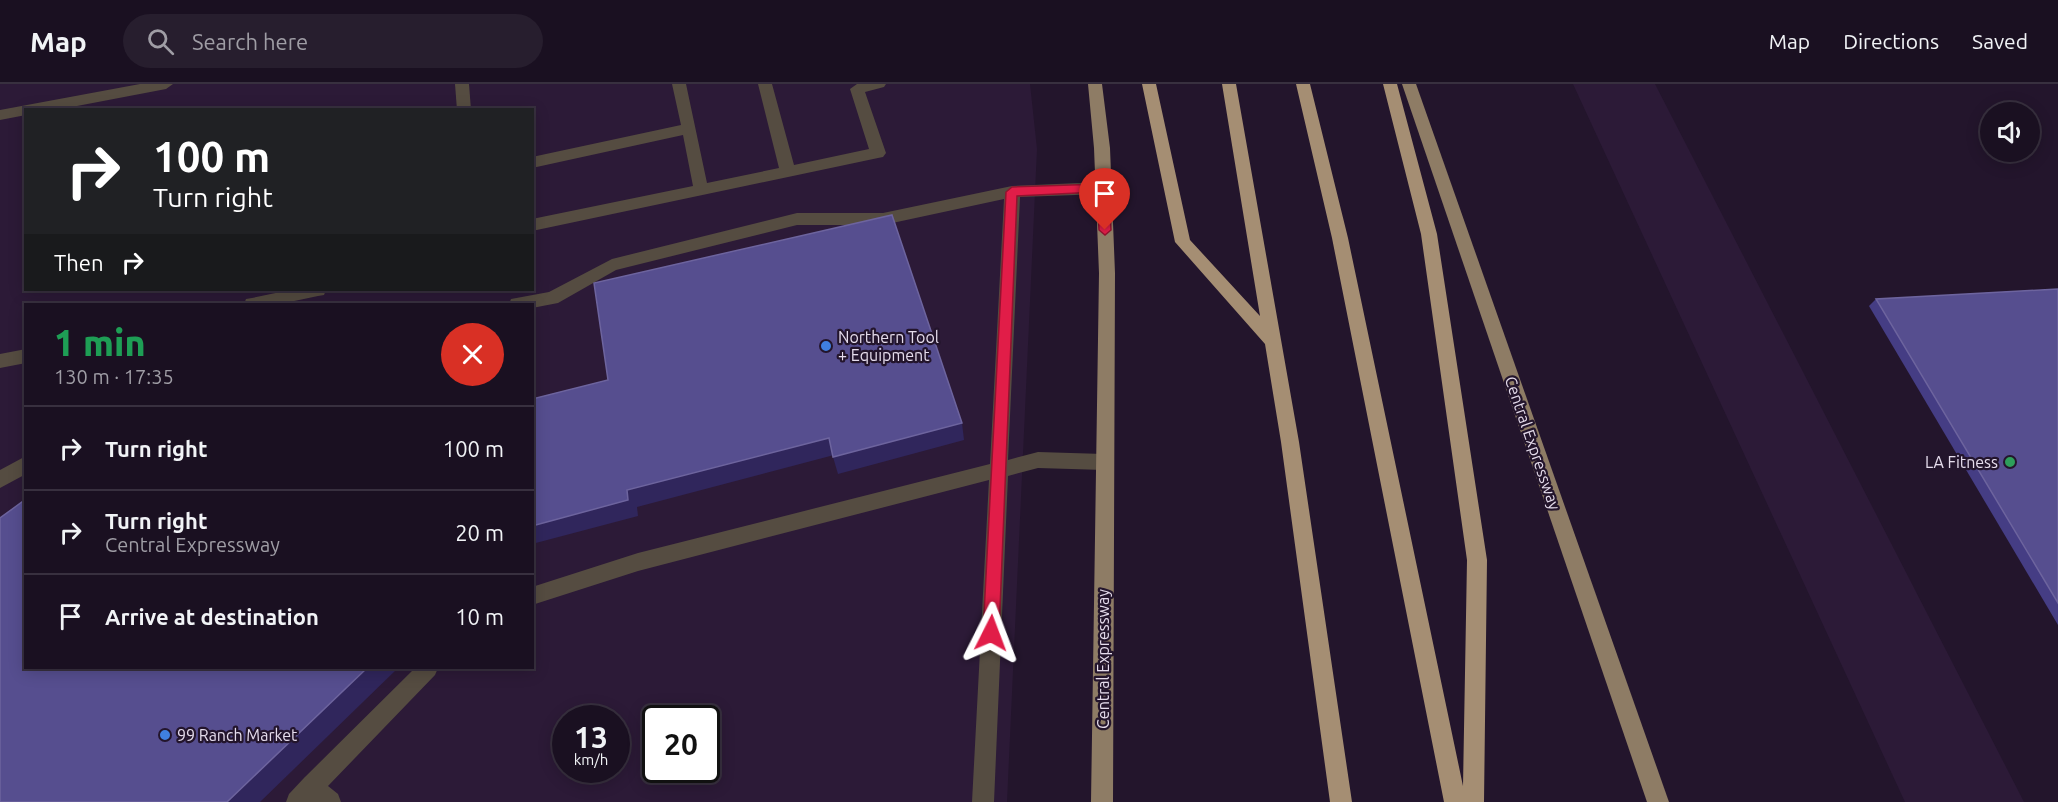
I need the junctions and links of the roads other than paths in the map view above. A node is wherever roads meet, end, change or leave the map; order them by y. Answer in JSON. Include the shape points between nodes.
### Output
{"nodes":[{"id":1,"x":166,"y":84,"type":"edge"},
{"id":2,"x":462,"y":84,"type":"edge"},
{"id":3,"x":679,"y":84,"type":"edge"},
{"id":4,"x":765,"y":84,"type":"edge"},
{"id":5,"x":879,"y":84,"type":"edge"},
{"id":6,"x":1095,"y":84,"type":"edge"},
{"id":7,"x":1149,"y":84,"type":"edge"},
{"id":8,"x":1229,"y":84,"type":"edge"},
{"id":9,"x":1303,"y":84,"type":"edge"},
{"id":10,"x":1390,"y":84,"type":"edge"},
{"id":11,"x":1409,"y":84,"type":"edge"},
{"id":12,"x":856,"y":86,"type":"edge"},
{"id":13,"x":37,"y":108,"type":"edge"},
{"id":14,"x":464,"y":108,"type":"edge"},
{"id":15,"x":24,"y":110,"type":"edge"},
{"id":16,"x":0,"y":115,"type":"edge"},
{"id":17,"x":689,"y":128,"type":"junction"},
{"id":18,"x":534,"y":163,"type":"edge"},
{"id":19,"x":788,"y":172,"type":"junction"},
{"id":20,"x":1103,"y":188,"type":"junction"},
{"id":21,"x":701,"y":190,"type":"junction"},
{"id":22,"x":1012,"y":192,"type":"junction"},
{"id":23,"x":534,"y":225,"type":"edge"},
{"id":24,"x":313,"y":291,"type":"edge"},
{"id":25,"x":257,"y":303,"type":"edge"},
{"id":26,"x":523,"y":303,"type":"edge"},
{"id":27,"x":1274,"y":343,"type":"junction"},
{"id":28,"x":24,"y":356,"type":"edge"},
{"id":29,"x":0,"y":362,"type":"edge"},
{"id":30,"x":1104,"y":462,"type":"junction"},
{"id":31,"x":24,"y":465,"type":"edge"},
{"id":32,"x":999,"y":471,"type":"junction"},
{"id":33,"x":0,"y":480,"type":"edge"},
{"id":34,"x":534,"y":595,"type":"edge"},
{"id":35,"x":427,"y":669,"type":"edge"},
{"id":36,"x":312,"y":786,"type":"junction"},
{"id":37,"x":297,"y":802,"type":"edge"},
{"id":38,"x":330,"y":802,"type":"edge"},
{"id":39,"x":983,"y":802,"type":"edge"},
{"id":40,"x":1102,"y":802,"type":"edge"},
{"id":41,"x":1341,"y":802,"type":"edge"},
{"id":42,"x":1455,"y":802,"type":"edge"},
{"id":43,"x":1473,"y":802,"type":"edge"},
{"id":44,"x":1658,"y":802,"type":"edge"}],
"edges":[{"from":1,"to":13,"type":"lane"},
{"from":2,"to":14,"type":"lane"},
{"from":3,"to":17,"type":"lane"},
{"from":4,"to":19,"type":"lane"},
{"from":5,"to":12,"type":"lane"},
{"from":6,"to":20,"type":"main road","name":"Central Expressway"},
{"from":7,"to":27,"type":"highway","via":[[1183,242]]},
{"from":8,"to":27,"type":"highway"},
{"from":9,"to":42,"type":"highway","via":[[1340,238]]},
{"from":10,"to":43,"type":"highway","via":[[1429,234],[1477,560]]},
{"from":11,"to":44,"type":"main road","name":"Central Expressway"},
{"from":12,"to":19,"type":"lane","via":[[878,153]]},
{"from":15,"to":16,"type":"lane"},
{"from":17,"to":18,"type":"lane"},
{"from":17,"to":21,"type":"lane"},
{"from":19,"to":21,"type":"lane"},
{"from":20,"to":22,"type":"lane"},
{"from":20,"to":30,"type":"main road","name":"Central Expressway","via":[[1107,273]]},
{"from":21,"to":23,"type":"lane"},
{"from":22,"to":26,"type":"lane","via":[[883,219],[797,219],[612,265],[552,298]]},
{"from":22,"to":32,"type":"lane"},
{"from":24,"to":25,"type":"lane"},
{"from":27,"to":41,"type":"highway"},
{"from":28,"to":29,"type":"lane"},
{"from":30,"to":32,"type":"lane","via":[[1038,460]]},
{"from":30,"to":40,"type":"main road","name":"Central Expressway"},
{"from":31,"to":33,"type":"lane"},
{"from":32,"to":34,"type":"lane","via":[[638,562]]},
{"from":32,"to":39,"type":"lane"},
{"from":35,"to":36,"type":"lane"},
{"from":36,"to":37,"type":"lane"},
{"from":36,"to":38,"type":"lane"}]}
